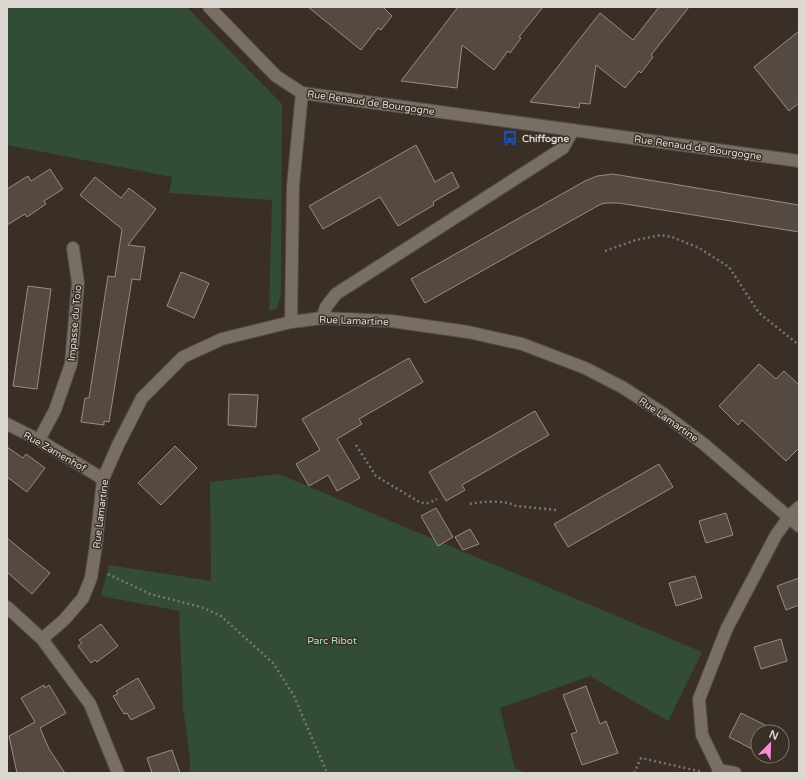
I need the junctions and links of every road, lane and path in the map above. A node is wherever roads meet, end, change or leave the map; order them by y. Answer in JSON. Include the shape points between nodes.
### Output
{"nodes":[{"id":1,"x":209,"y":7,"type":"edge"},
{"id":2,"x":302,"y":93,"type":"junction"},
{"id":3,"x":573,"y":130,"type":"junction"},
{"id":4,"x":799,"y":161,"type":"edge"},
{"id":5,"x":73,"y":248,"type":"dead end"},
{"id":6,"x":605,"y":251,"type":"dead end"},
{"id":7,"x":322,"y":318,"type":"junction"},
{"id":8,"x":291,"y":322,"type":"junction"},
{"id":9,"x":799,"y":345,"type":"edge"},
{"id":10,"x":7,"y":424,"type":"edge"},
{"id":11,"x":39,"y":440,"type":"junction"},
{"id":12,"x":356,"y":445,"type":"dead end"},
{"id":13,"x":103,"y":479,"type":"junction"},
{"id":14,"x":437,"y":499,"type":"dead end"},
{"id":15,"x":470,"y":504,"type":"dead end"},
{"id":16,"x":799,"y":508,"type":"edge"},
{"id":17,"x":556,"y":510,"type":"dead end"},
{"id":18,"x":789,"y":517,"type":"junction"},
{"id":19,"x":799,"y":526,"type":"edge"},
{"id":20,"x":93,"y":567,"type":"junction"},
{"id":21,"x":7,"y":607,"type":"edge"},
{"id":22,"x":42,"y":639,"type":"junction"},
{"id":23,"x":718,"y":771,"type":"edge"},
{"id":24,"x":118,"y":773,"type":"edge"},
{"id":25,"x":327,"y":773,"type":"edge"},
{"id":26,"x":634,"y":773,"type":"edge"},
{"id":27,"x":735,"y":773,"type":"edge"}],
"edges":[{"from":1,"to":2,"type":"street","via":[[276,76]]},
{"from":2,"to":3,"type":"street","name":"Rue Renaud de Bourgogne"},
{"from":2,"to":8,"type":"street","name":"Rue Renaud de Bourgogne","via":[[292,186]]},
{"from":3,"to":4,"type":"street","name":"Rue Renaud de Bourgogne"},
{"from":3,"to":7,"type":"street","via":[[563,148],[336,294]]},
{"from":5,"to":11,"type":"street","name":"Impasse du Toio","via":[[78,283],[71,364],[55,410]]},
{"from":6,"to":9,"type":"path","via":[[636,240],[661,235],[700,248],[729,267],[758,312]]},
{"from":7,"to":8,"type":"street","name":"Rue Lamartine"},
{"from":7,"to":18,"type":"street","name":"Rue Lamartine","via":[[391,321],[468,332],[522,344],[585,368],[622,387],[664,414],[705,445]]},
{"from":8,"to":13,"type":"street","name":"Rue Lamartine","via":[[222,339],[183,357],[142,398]]},
{"from":10,"to":11,"type":"street","name":"Rue Zamenhof"},
{"from":11,"to":13,"type":"street","name":"Rue Zamenhof"},
{"from":12,"to":14,"type":"path","via":[[376,476],[421,503]]},
{"from":13,"to":20,"type":"street","name":"Rue Lamartine"},
{"from":15,"to":17,"type":"path","via":[[511,503],[516,506]]},
{"from":16,"to":18,"type":"street"},
{"from":18,"to":19,"type":"street","name":"Rue Lamartine"},
{"from":18,"to":23,"type":"street","via":[[776,535],[727,628],[699,699],[702,735]]},
{"from":20,"to":22,"type":"street","name":"Rue Lamartine","via":[[83,598],[64,620]]},
{"from":20,"to":25,"type":"path","via":[[150,594],[201,607],[221,616],[273,663],[294,696]]},
{"from":21,"to":22,"type":"street"},
{"from":22,"to":24,"type":"street","via":[[90,704]]},
{"from":23,"to":26,"type":"path","via":[[700,772],[641,758]]},
{"from":23,"to":27,"type":"street"}]}
